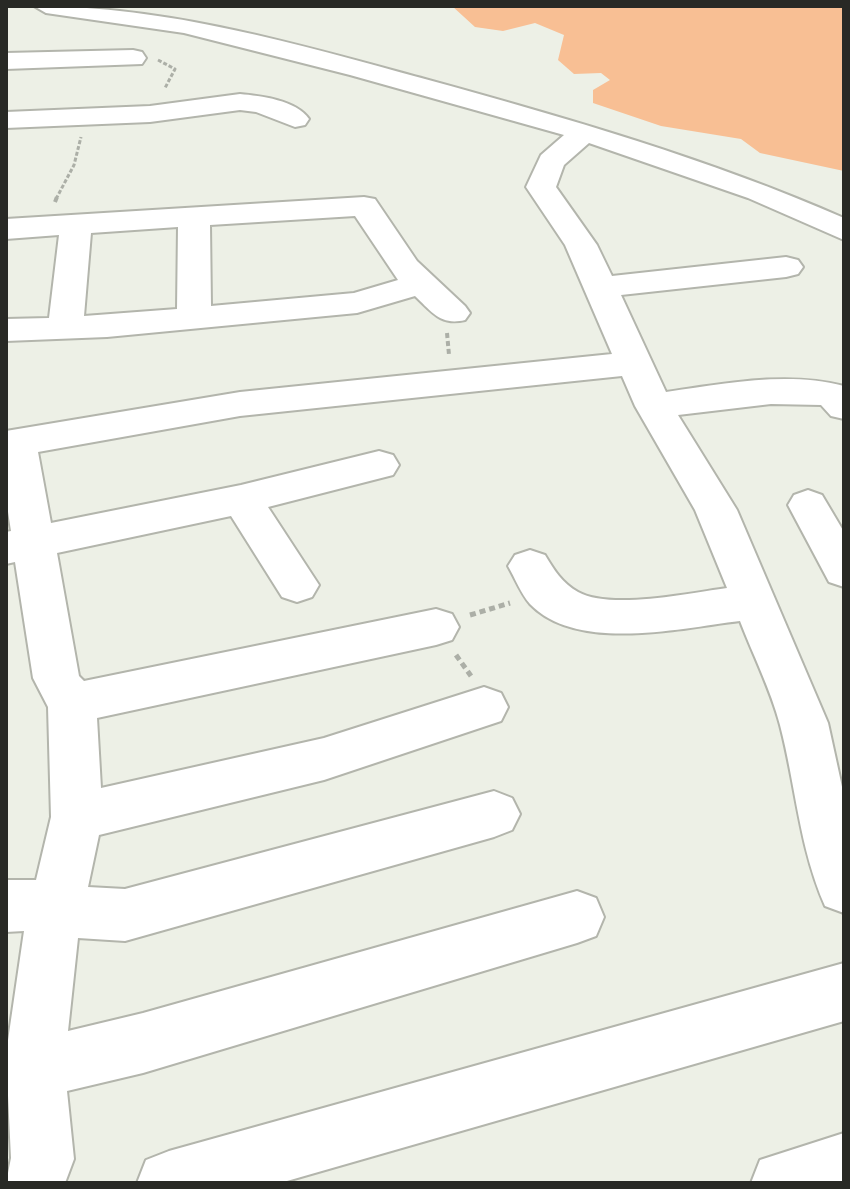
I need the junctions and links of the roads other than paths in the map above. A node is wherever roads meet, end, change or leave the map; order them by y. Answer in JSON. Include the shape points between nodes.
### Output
{"nodes":[{"id":1,"x":46,"y":6,"type":"edge"},
{"id":2,"x":133,"y":58,"type":"road end"},
{"id":3,"x":6,"y":61,"type":"edge"},
{"id":4,"x":295,"y":119,"type":"dead end"},
{"id":5,"x":6,"y":120,"type":"edge"},
{"id":6,"x":585,"y":132,"type":"junction"},
{"id":7,"x":194,"y":217,"type":"junction"},
{"id":8,"x":64,"y":226,"type":"junction"},
{"id":9,"x":6,"y":229,"type":"edge"},
{"id":10,"x":844,"y":230,"type":"edge"},
{"id":11,"x":786,"y":267,"type":"dead end"},
{"id":12,"x":420,"y":284,"type":"junction"},
{"id":13,"x":601,"y":287,"type":"junction"},
{"id":14,"x":453,"y":313,"type":"road end"},
{"id":15,"x":194,"y":318,"type":"junction"},
{"id":16,"x":65,"y":328,"type":"junction"},
{"id":17,"x":6,"y":330,"type":"edge"},
{"id":18,"x":635,"y":363,"type":"junction"},
{"id":19,"x":654,"y":406,"type":"junction"},
{"id":20,"x":844,"y":407,"type":"edge"},
{"id":21,"x":12,"y":443,"type":"edge"},
{"id":22,"x":379,"y":465,"type":"dead end"},
{"id":23,"x":241,"y":499,"type":"junction"},
{"id":24,"x":808,"y":505,"type":"dead end"},
{"id":25,"x":20,"y":545,"type":"edge"},
{"id":26,"x":844,"y":571,"type":"edge"},
{"id":27,"x":538,"y":579,"type":"road end"},
{"id":28,"x":297,"y":585,"type":"dead end"},
{"id":29,"x":752,"y":602,"type":"junction"},
{"id":30,"x":436,"y":627,"type":"road end"},
{"id":31,"x":72,"y":700,"type":"junction"},
{"id":32,"x":484,"y":707,"type":"road end"},
{"id":33,"x":494,"y":814,"type":"dead end"},
{"id":34,"x":77,"y":817,"type":"junction"},
{"id":35,"x":844,"y":888,"type":"edge"},
{"id":36,"x":31,"y":906,"type":"edge"},
{"id":37,"x":577,"y":917,"type":"dead end"},
{"id":38,"x":844,"y":992,"type":"edge"},
{"id":39,"x":34,"y":1069,"type":"junction"},
{"id":40,"x":844,"y":1165,"type":"edge"},
{"id":41,"x":34,"y":1183,"type":"edge"},
{"id":42,"x":169,"y":1183,"type":"edge"},
{"id":43,"x":783,"y":1183,"type":"edge"}],
"edges":[{"from":1,"to":6,"type":"street","via":[[195,28]]},
{"from":2,"to":3,"type":"street"},
{"from":4,"to":5,"type":"street","via":[[252,102],[159,113]]},
{"from":6,"to":10,"type":"street","via":[[759,192]]},
{"from":6,"to":13,"type":"street","via":[[551,161],[541,187],[581,245]]},
{"from":7,"to":8,"type":"street"},
{"from":7,"to":12,"type":"street","via":[[364,206]]},
{"from":7,"to":15,"type":"street"},
{"from":8,"to":9,"type":"street"},
{"from":8,"to":16,"type":"street"},
{"from":11,"to":13,"type":"street"},
{"from":12,"to":14,"type":"street"},
{"from":12,"to":15,"type":"street","via":[[357,303]]},
{"from":13,"to":18,"type":"street"},
{"from":15,"to":16,"type":"street"},
{"from":16,"to":17,"type":"street"},
{"from":18,"to":19,"type":"street"},
{"from":18,"to":21,"type":"street","via":[[240,404]]},
{"from":19,"to":20,"type":"street","via":[[809,393],[833,395]]},
{"from":19,"to":29,"type":"street","via":[[716,510]]},
{"from":21,"to":25,"type":"street"},
{"from":22,"to":23,"type":"street"},
{"from":23,"to":25,"type":"street"},
{"from":23,"to":28,"type":"street"},
{"from":24,"to":26,"type":"street"},
{"from":25,"to":31,"type":"street","via":[[56,678]]},
{"from":27,"to":29,"type":"street","via":[[574,610],[601,617]]},
{"from":29,"to":35,"type":"street","via":[[804,723],[828,843]]},
{"from":30,"to":31,"type":"street","via":[[195,681]]},
{"from":31,"to":34,"type":"street"},
{"from":32,"to":34,"type":"street","via":[[324,759]]},
{"from":33,"to":36,"type":"street","via":[[125,915]]},
{"from":34,"to":36,"type":"street"},
{"from":36,"to":39,"type":"street","via":[[48,946]]},
{"from":37,"to":39,"type":"street","via":[[143,1043]]},
{"from":38,"to":42,"type":"street"},
{"from":39,"to":41,"type":"street","via":[[43,1159]]},
{"from":40,"to":43,"type":"street"}]}
